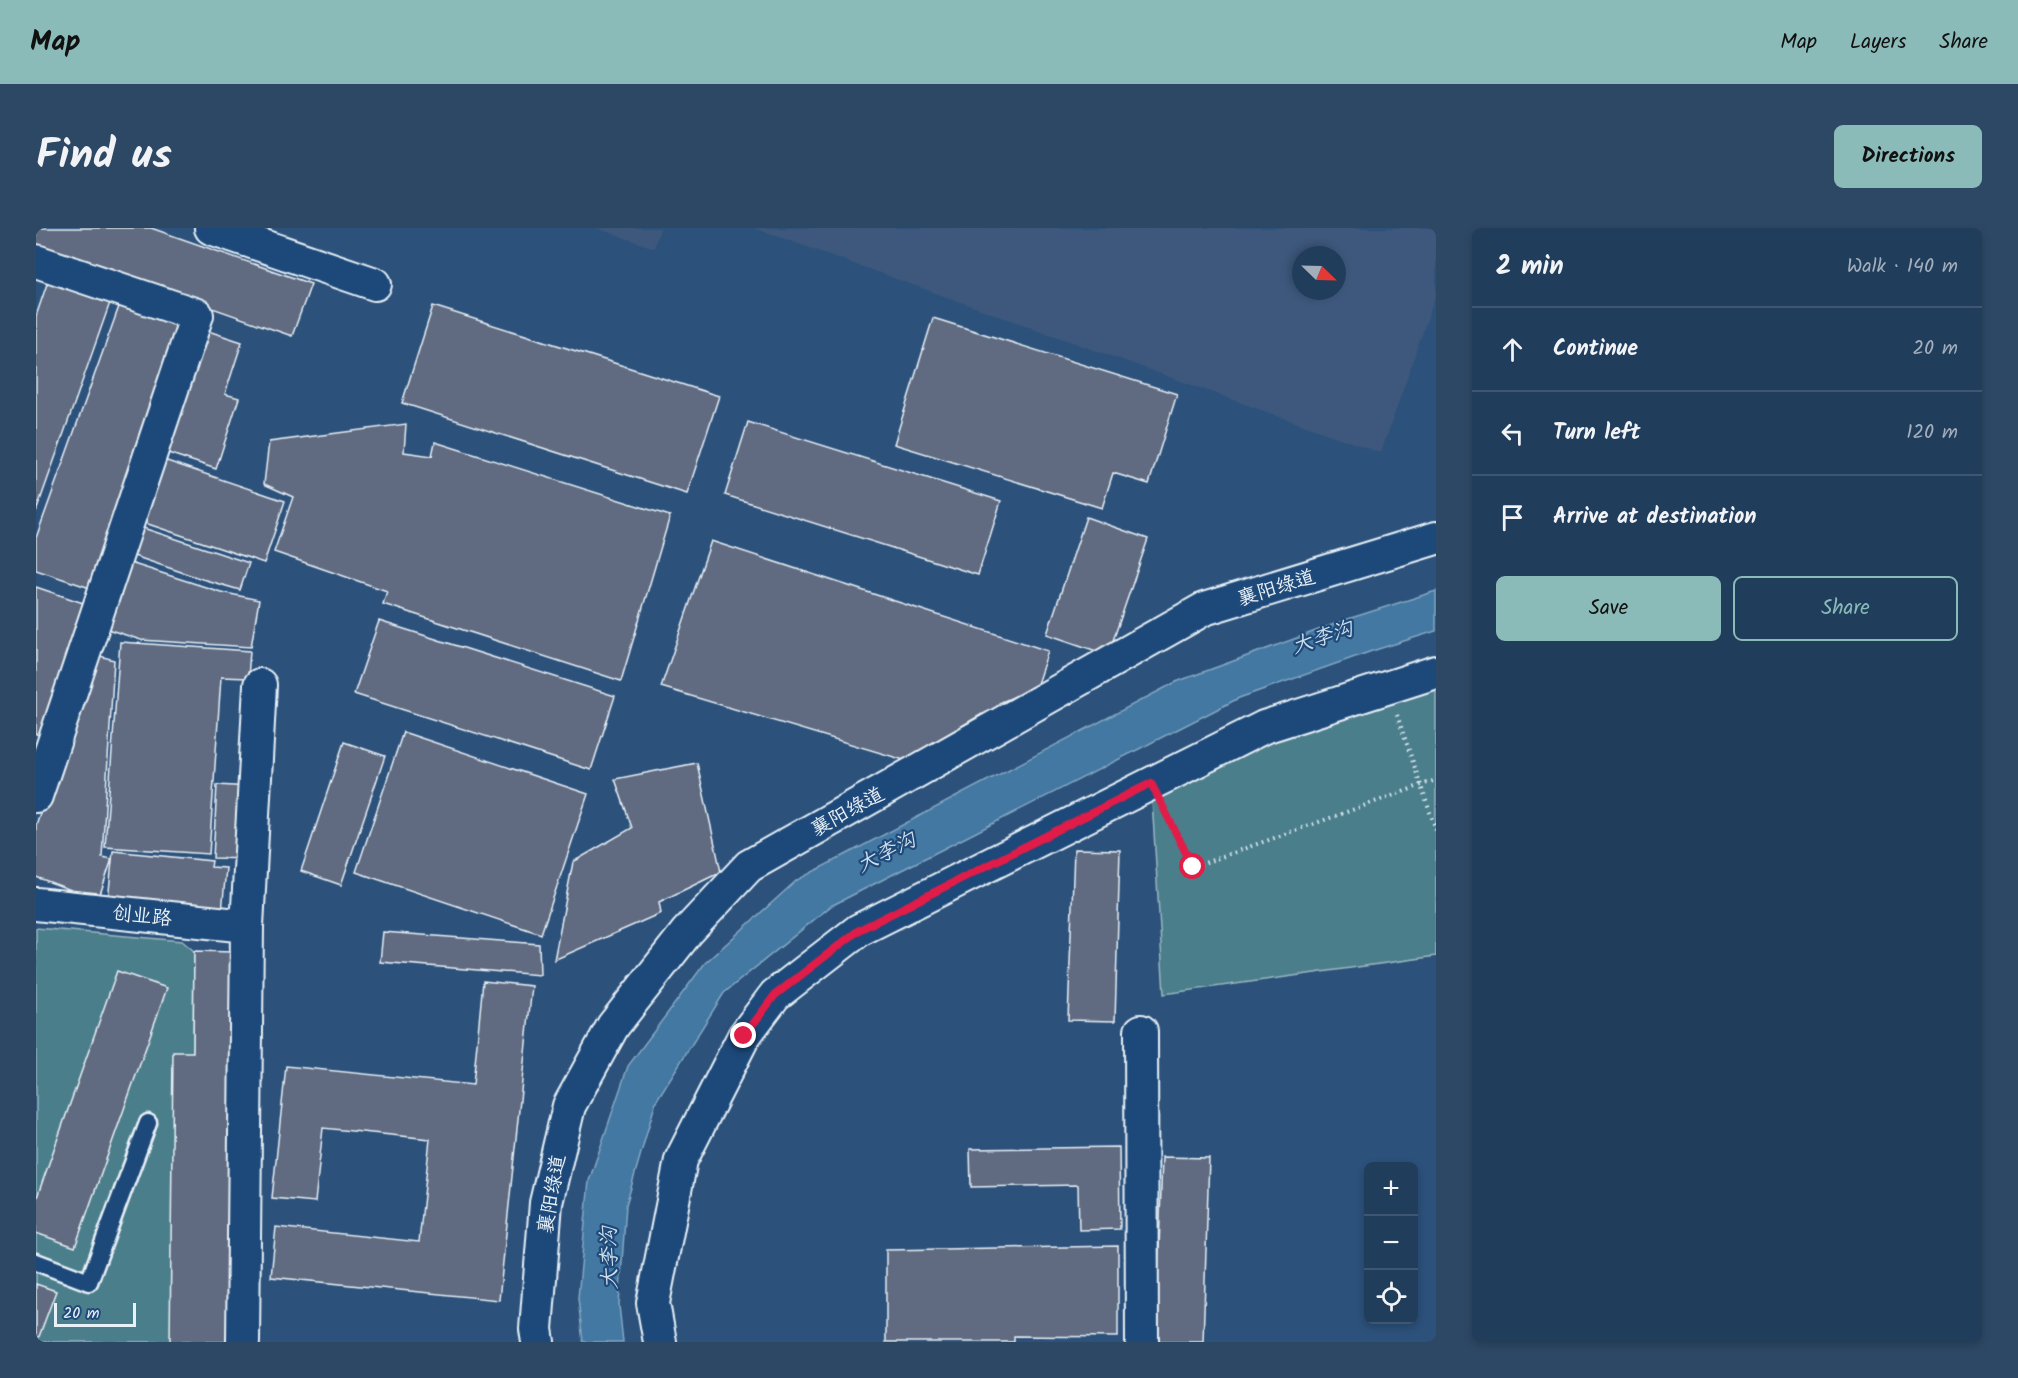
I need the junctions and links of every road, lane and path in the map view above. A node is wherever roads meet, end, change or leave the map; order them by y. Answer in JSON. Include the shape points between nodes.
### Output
{"nodes":[{"id":1,"x":211,"y":228,"type":"edge"},
{"id":2,"x":36,"y":261,"type":"edge"},
{"id":3,"x":375,"y":284,"type":"dead end"},
{"id":4,"x":1436,"y":538,"type":"edge"},
{"id":5,"x":1436,"y":672,"type":"edge"},
{"id":6,"x":260,"y":685,"type":"dead end"},
{"id":7,"x":1387,"y":687,"type":"junction"},
{"id":8,"x":1436,"y":780,"type":"edge"},
{"id":9,"x":1151,"y":783,"type":"junction"},
{"id":10,"x":1421,"y":786,"type":"junction"},
{"id":11,"x":36,"y":796,"type":"edge"},
{"id":12,"x":1436,"y":830,"type":"edge"},
{"id":13,"x":36,"y":904,"type":"edge"},
{"id":14,"x":247,"y":926,"type":"junction"},
{"id":15,"x":1141,"y":1031,"type":"dead end"},
{"id":16,"x":147,"y":1123,"type":"dead end"},
{"id":17,"x":36,"y":1262,"type":"edge"},
{"id":18,"x":243,"y":1342,"type":"edge"},
{"id":19,"x":538,"y":1342,"type":"edge"},
{"id":20,"x":660,"y":1342,"type":"edge"},
{"id":21,"x":1142,"y":1342,"type":"edge"}],
"edges":[{"from":1,"to":3,"type":"street"},
{"from":2,"to":11,"type":"street","via":[[197,315]]},
{"from":4,"to":19,"type":"street","name":"襄阳绿道","via":[[1204,609],[749,866],[687,932],[613,1026],[569,1106],[546,1203]]},
{"from":5,"to":7,"type":"street"},
{"from":6,"to":14,"type":"street"},
{"from":7,"to":9,"type":"street","via":[[1264,727]]},
{"from":7,"to":10,"type":"path"},
{"from":8,"to":10,"type":"path"},
{"from":9,"to":10,"type":"path","via":[[1193,867]]},
{"from":9,"to":20,"type":"street","via":[[859,930],[775,995],[744,1036],[681,1160],[653,1303]]},
{"from":10,"to":12,"type":"path"},
{"from":13,"to":14,"type":"street","name":"创业路"},
{"from":14,"to":18,"type":"street"},
{"from":15,"to":21,"type":"street"},
{"from":16,"to":17,"type":"lane","via":[[89,1282]]}]}
